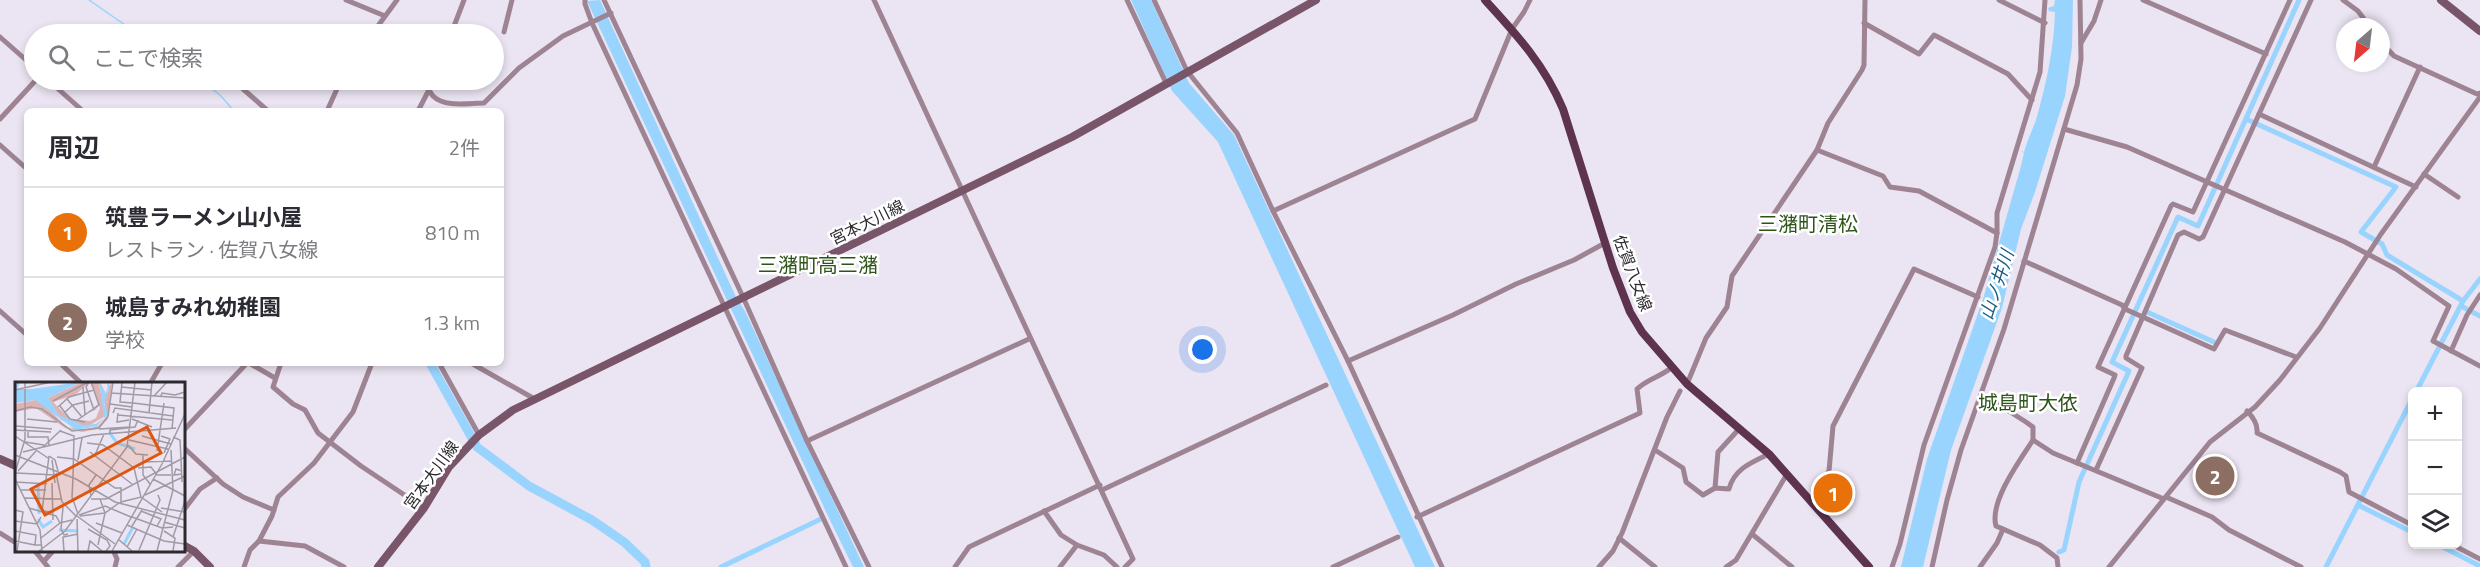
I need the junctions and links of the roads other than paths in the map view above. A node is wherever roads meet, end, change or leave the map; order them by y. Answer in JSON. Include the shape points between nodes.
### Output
{"nodes":[{"id":1,"x":346,"y":0,"type":"edge"},
{"id":2,"x":397,"y":0,"type":"edge"},
{"id":3,"x":464,"y":0,"type":"edge"},
{"id":4,"x":512,"y":0,"type":"edge"},
{"id":5,"x":585,"y":0,"type":"edge"},
{"id":6,"x":604,"y":0,"type":"edge"},
{"id":7,"x":874,"y":0,"type":"edge"},
{"id":8,"x":1127,"y":0,"type":"edge"},
{"id":9,"x":1154,"y":0,"type":"edge"},
{"id":10,"x":1316,"y":0,"type":"edge"},
{"id":11,"x":1485,"y":0,"type":"edge"},
{"id":12,"x":1530,"y":0,"type":"edge"},
{"id":13,"x":1865,"y":0,"type":"edge"},
{"id":14,"x":1999,"y":0,"type":"edge"},
{"id":15,"x":2045,"y":0,"type":"edge"},
{"id":16,"x":2080,"y":0,"type":"edge"},
{"id":17,"x":2101,"y":0,"type":"edge"},
{"id":18,"x":2143,"y":0,"type":"edge"},
{"id":19,"x":2290,"y":0,"type":"edge"},
{"id":20,"x":2311,"y":0,"type":"edge"},
{"id":21,"x":2343,"y":0,"type":"edge"},
{"id":22,"x":2440,"y":0,"type":"edge"},
{"id":23,"x":2011,"y":3,"type":"edge"},
{"id":24,"x":611,"y":13,"type":"junction"},
{"id":25,"x":385,"y":16,"type":"junction"},
{"id":26,"x":2363,"y":18,"type":"edge"},
{"id":27,"x":592,"y":23,"type":"junction"},
{"id":28,"x":1864,"y":23,"type":"junction"},
{"id":29,"x":2045,"y":23,"type":"junction"},
{"id":30,"x":379,"y":24,"type":"edge"},
{"id":31,"x":455,"y":24,"type":"edge"},
{"id":32,"x":1512,"y":29,"type":"junction"},
{"id":33,"x":504,"y":32,"type":"dead end"},
{"id":34,"x":2480,"y":32,"type":"edge"},
{"id":35,"x":0,"y":37,"type":"edge"},
{"id":36,"x":2081,"y":44,"type":"junction"},
{"id":37,"x":2390,"y":52,"type":"edge"},
{"id":38,"x":2266,"y":54,"type":"junction"},
{"id":39,"x":24,"y":58,"type":"edge"},
{"id":40,"x":2420,"y":67,"type":"junction"},
{"id":41,"x":1186,"y":72,"type":"junction"},
{"id":42,"x":1167,"y":82,"type":"junction"},
{"id":43,"x":504,"y":83,"type":"edge"},
{"id":44,"x":27,"y":90,"type":"edge"},
{"id":45,"x":59,"y":90,"type":"edge"},
{"id":46,"x":244,"y":90,"type":"edge"},
{"id":47,"x":336,"y":90,"type":"edge"},
{"id":48,"x":497,"y":90,"type":"edge"},
{"id":49,"x":430,"y":91,"type":"joint"},
{"id":50,"x":2480,"y":95,"type":"edge"},
{"id":51,"x":2032,"y":100,"type":"junction"},
{"id":52,"x":80,"y":108,"type":"edge"},
{"id":53,"x":265,"y":108,"type":"edge"},
{"id":54,"x":328,"y":108,"type":"edge"},
{"id":55,"x":420,"y":108,"type":"edge"},
{"id":56,"x":2259,"y":114,"type":"junction"},
{"id":57,"x":0,"y":119,"type":"edge"},
{"id":58,"x":2064,"y":129,"type":"junction"},
{"id":59,"x":0,"y":145,"type":"edge"},
{"id":60,"x":1817,"y":150,"type":"junction"},
{"id":61,"x":24,"y":166,"type":"edge"},
{"id":62,"x":2374,"y":166,"type":"junction"},
{"id":63,"x":2424,"y":174,"type":"junction"},
{"id":64,"x":2207,"y":180,"type":"junction"},
{"id":65,"x":2415,"y":187,"type":"junction"},
{"id":66,"x":2225,"y":188,"type":"junction"},
{"id":67,"x":962,"y":190,"type":"junction"},
{"id":68,"x":2458,"y":197,"type":"dead end"},
{"id":69,"x":1272,"y":211,"type":"junction"},
{"id":70,"x":1997,"y":233,"type":"junction"},
{"id":71,"x":1605,"y":243,"type":"junction"},
{"id":72,"x":2369,"y":252,"type":"junction"},
{"id":73,"x":2024,"y":261,"type":"junction"},
{"id":74,"x":2480,"y":295,"type":"edge"},
{"id":75,"x":1978,"y":297,"type":"junction"},
{"id":76,"x":742,"y":298,"type":"junction"},
{"id":77,"x":727,"y":304,"type":"junction"},
{"id":78,"x":2476,"y":305,"type":"edge"},
{"id":79,"x":2125,"y":309,"type":"junction"},
{"id":80,"x":0,"y":311,"type":"edge"},
{"id":81,"x":2143,"y":317,"type":"junction"},
{"id":82,"x":24,"y":332,"type":"edge"},
{"id":83,"x":1029,"y":339,"type":"junction"},
{"id":84,"x":2451,"y":351,"type":"junction"},
{"id":85,"x":2296,"y":357,"type":"junction"},
{"id":86,"x":1348,"y":361,"type":"junction"},
{"id":87,"x":63,"y":366,"type":"edge"},
{"id":88,"x":160,"y":366,"type":"edge"},
{"id":89,"x":245,"y":366,"type":"edge"},
{"id":90,"x":253,"y":366,"type":"edge"},
{"id":91,"x":279,"y":366,"type":"edge"},
{"id":92,"x":371,"y":366,"type":"edge"},
{"id":93,"x":441,"y":366,"type":"edge"},
{"id":94,"x":476,"y":366,"type":"edge"},
{"id":95,"x":2480,"y":366,"type":"edge"},
{"id":96,"x":1671,"y":368,"type":"junction"},
{"id":97,"x":275,"y":378,"type":"junction"},
{"id":98,"x":80,"y":382,"type":"edge"},
{"id":99,"x":151,"y":382,"type":"edge"},
{"id":100,"x":1326,"y":385,"type":"dead end"},
{"id":101,"x":1684,"y":387,"type":"junction"},
{"id":102,"x":1982,"y":394,"type":"junction"},
{"id":103,"x":533,"y":399,"type":"junction"},
{"id":104,"x":2247,"y":411,"type":"junction"},
{"id":105,"x":1739,"y":429,"type":"junction"},
{"id":106,"x":184,"y":430,"type":"edge"},
{"id":107,"x":477,"y":436,"type":"junction"},
{"id":108,"x":2033,"y":440,"type":"junction"},
{"id":109,"x":807,"y":441,"type":"junction"},
{"id":110,"x":330,"y":442,"type":"junction"},
{"id":111,"x":184,"y":448,"type":"edge"},
{"id":112,"x":1655,"y":450,"type":"junction"},
{"id":113,"x":1769,"y":454,"type":"junction"},
{"id":114,"x":0,"y":459,"type":"edge"},
{"id":115,"x":2079,"y":463,"type":"junction"},
{"id":116,"x":15,"y":466,"type":"edge"},
{"id":117,"x":2094,"y":469,"type":"junction"},
{"id":118,"x":1786,"y":474,"type":"junction"},
{"id":119,"x":217,"y":478,"type":"junction"},
{"id":120,"x":1101,"y":488,"type":"junction"},
{"id":121,"x":1715,"y":488,"type":"junction"},
{"id":122,"x":2165,"y":498,"type":"junction"},
{"id":123,"x":1811,"y":501,"type":"junction"},
{"id":124,"x":424,"y":508,"type":"junction"},
{"id":125,"x":184,"y":509,"type":"edge"},
{"id":126,"x":274,"y":510,"type":"junction"},
{"id":127,"x":1044,"y":511,"type":"junction"},
{"id":128,"x":1417,"y":517,"type":"junction"},
{"id":129,"x":2408,"y":523,"type":"edge"},
{"id":130,"x":2003,"y":529,"type":"junction"},
{"id":131,"x":0,"y":533,"type":"edge"},
{"id":132,"x":1752,"y":534,"type":"junction"},
{"id":133,"x":1398,"y":537,"type":"dead end"},
{"id":134,"x":1619,"y":538,"type":"junction"},
{"id":135,"x":259,"y":540,"type":"junction"},
{"id":136,"x":15,"y":542,"type":"edge"},
{"id":137,"x":184,"y":545,"type":"edge"},
{"id":138,"x":1077,"y":545,"type":"junction"},
{"id":139,"x":2461,"y":549,"type":"edge"},
{"id":140,"x":194,"y":551,"type":"junction"},
{"id":141,"x":36,"y":552,"type":"edge"},
{"id":142,"x":52,"y":552,"type":"edge"},
{"id":143,"x":114,"y":552,"type":"edge"},
{"id":144,"x":2480,"y":559,"type":"edge"},
{"id":145,"x":44,"y":561,"type":"junction"},
{"id":146,"x":48,"y":567,"type":"edge"},
{"id":147,"x":116,"y":567,"type":"edge"},
{"id":148,"x":178,"y":567,"type":"edge"},
{"id":149,"x":210,"y":567,"type":"edge"},
{"id":150,"x":244,"y":567,"type":"edge"},
{"id":151,"x":344,"y":567,"type":"edge"},
{"id":152,"x":378,"y":567,"type":"edge"},
{"id":153,"x":846,"y":567,"type":"edge"},
{"id":154,"x":868,"y":567,"type":"edge"},
{"id":155,"x":955,"y":567,"type":"edge"},
{"id":156,"x":1060,"y":567,"type":"edge"},
{"id":157,"x":1118,"y":567,"type":"edge"},
{"id":158,"x":1125,"y":567,"type":"edge"},
{"id":159,"x":1333,"y":567,"type":"edge"},
{"id":160,"x":1442,"y":567,"type":"edge"},
{"id":161,"x":1599,"y":567,"type":"edge"},
{"id":162,"x":1655,"y":567,"type":"edge"},
{"id":163,"x":1726,"y":567,"type":"edge"},
{"id":164,"x":1792,"y":567,"type":"edge"},
{"id":165,"x":1869,"y":567,"type":"edge"},
{"id":166,"x":1892,"y":567,"type":"edge"},
{"id":167,"x":1932,"y":567,"type":"edge"},
{"id":168,"x":1980,"y":567,"type":"edge"},
{"id":169,"x":2058,"y":567,"type":"edge"},
{"id":170,"x":2109,"y":567,"type":"edge"},
{"id":171,"x":2301,"y":567,"type":"edge"}],
"edges":[{"from":1,"to":25,"type":"street"},
{"from":2,"to":25,"type":"street"},
{"from":3,"to":31,"type":"street"},
{"from":4,"to":33,"type":"street"},
{"from":5,"to":27,"type":"street"},
{"from":6,"to":24,"type":"street"},
{"from":7,"to":67,"type":"street"},
{"from":8,"to":42,"type":"street"},
{"from":9,"to":41,"type":"street"},
{"from":10,"to":41,"type":"main road","name":"宮本大川線"},
{"from":11,"to":32,"type":"main road","name":"佐賀八女線"},
{"from":12,"to":32,"type":"street"},
{"from":13,"to":28,"type":"street"},
{"from":14,"to":23,"type":"street"},
{"from":15,"to":29,"type":"street"},
{"from":16,"to":36,"type":"street"},
{"from":17,"to":36,"type":"street"},
{"from":18,"to":38,"type":"street"},
{"from":19,"to":38,"type":"street"},
{"from":20,"to":56,"type":"street"},
{"from":21,"to":26,"type":"street"},
{"from":22,"to":34,"type":"main road"},
{"from":23,"to":29,"type":"street"},
{"from":24,"to":27,"type":"street"},
{"from":24,"to":76,"type":"street"},
{"from":25,"to":30,"type":"street"},
{"from":27,"to":43,"type":"street","via":[[563,36]]},
{"from":27,"to":77,"type":"street"},
{"from":28,"to":51,"type":"street","via":[[1919,54],[1934,35],[2008,74]]},
{"from":28,"to":60,"type":"street","via":[[1864,65],[1828,123]]},
{"from":29,"to":51,"type":"street","via":[[2040,72]]},
{"from":32,"to":69,"type":"street","via":[[1475,119]]},
{"from":32,"to":71,"type":"main road","name":"佐賀八女線","via":[[1531,51],[1563,109]]},
{"from":35,"to":39,"type":"street"},
{"from":36,"to":58,"type":"street","via":[[2077,85]]},
{"from":37,"to":40,"type":"street"},
{"from":38,"to":64,"type":"street"},
{"from":40,"to":50,"type":"street"},
{"from":40,"to":62,"type":"street"},
{"from":41,"to":42,"type":"main road","name":"宮本大川線"},
{"from":41,"to":69,"type":"street","via":[[1237,133]]},
{"from":42,"to":67,"type":"main road","name":"宮本大川線","via":[[1072,136]]},
{"from":44,"to":57,"type":"street"},
{"from":45,"to":52,"type":"street"},
{"from":46,"to":53,"type":"street"},
{"from":47,"to":54,"type":"street"},
{"from":48,"to":49,"type":"street","via":[[484,103],[449,104]]},
{"from":49,"to":55,"type":"street"},
{"from":50,"to":63,"type":"street"},
{"from":51,"to":70,"type":"street","via":[[1997,213]]},
{"from":56,"to":62,"type":"street"},
{"from":56,"to":66,"type":"street"},
{"from":58,"to":64,"type":"street","via":[[2127,147]]},
{"from":58,"to":73,"type":"street"},
{"from":59,"to":61,"type":"street"},
{"from":60,"to":70,"type":"street","via":[[1883,176],[1890,187],[1919,191]]},
{"from":60,"to":101,"type":"street","via":[[1732,276],[1727,307],[1706,338]]},
{"from":62,"to":65,"type":"street"},
{"from":63,"to":65,"type":"street"},
{"from":63,"to":68,"type":"street"},
{"from":64,"to":66,"type":"street"},
{"from":64,"to":79,"type":"street","via":[[2192,213],[2170,206]]},
{"from":65,"to":72,"type":"street"},
{"from":66,"to":72,"type":"street"},
{"from":66,"to":81,"type":"street","via":[[2203,237],[2184,232],[2178,236]]},
{"from":67,"to":76,"type":"main road","name":"宮本大川線"},
{"from":67,"to":83,"type":"street"},
{"from":69,"to":86,"type":"street"},
{"from":70,"to":75,"type":"street"},
{"from":71,"to":86,"type":"street"},
{"from":71,"to":96,"type":"main road","name":"佐賀八女線","via":[[1630,312]]},
{"from":72,"to":84,"type":"street","via":[[2449,306],[2433,341]]},
{"from":72,"to":85,"type":"street","via":[[2320,328]]},
{"from":73,"to":79,"type":"street","via":[[2122,304]]},
{"from":73,"to":102,"type":"street"},
{"from":74,"to":78,"type":"street"},
{"from":75,"to":123,"type":"street","via":[[1914,269],[1833,426],[1829,471]]},
{"from":75,"to":166,"type":"street","via":[[1924,445]]},
{"from":76,"to":77,"type":"main road","name":"宮本大川線"},
{"from":76,"to":109,"type":"street"},
{"from":77,"to":103,"type":"main road","name":"宮本大川線"},
{"from":77,"to":153,"type":"street"},
{"from":78,"to":84,"type":"street","via":[[2467,315]]},
{"from":79,"to":81,"type":"street"},
{"from":79,"to":115,"type":"street","via":[[2098,367],[2115,375]]},
{"from":80,"to":82,"type":"street"},
{"from":81,"to":85,"type":"street","via":[[2214,349],[2225,330]]},
{"from":81,"to":117,"type":"street","via":[[2126,358],[2142,368]]},
{"from":83,"to":109,"type":"street"},
{"from":83,"to":120,"type":"street"},
{"from":84,"to":95,"type":"street"},
{"from":85,"to":104,"type":"street","via":[[2273,388]]},
{"from":86,"to":128,"type":"street"},
{"from":87,"to":98,"type":"street"},
{"from":88,"to":99,"type":"street"},
{"from":89,"to":106,"type":"street"},
{"from":90,"to":97,"type":"street"},
{"from":91,"to":97,"type":"street"},
{"from":92,"to":110,"type":"street","via":[[353,412]]},
{"from":93,"to":107,"type":"street"},
{"from":94,"to":103,"type":"street"},
{"from":96,"to":101,"type":"main road","name":"佐賀八女線"},
{"from":96,"to":128,"type":"street","via":[[1637,389],[1640,412]]},
{"from":97,"to":110,"type":"street","via":[[273,387],[305,410],[318,433]]},
{"from":100,"to":120,"type":"street"},
{"from":101,"to":105,"type":"main road","name":"佐賀八女線"},
{"from":101,"to":112,"type":"street"},
{"from":102,"to":108,"type":"street","via":[[2033,427]]},
{"from":102,"to":167,"type":"street","via":[[1959,458]]},
{"from":103,"to":107,"type":"main road","name":"宮本大川線"},
{"from":104,"to":122,"type":"street","via":[[2210,442]]},
{"from":104,"to":129,"type":"street","via":[[2257,433],[2346,476],[2349,492]]},
{"from":105,"to":113,"type":"main road","name":"佐賀八女線"},
{"from":105,"to":121,"type":"street","via":[[1718,452]]},
{"from":107,"to":124,"type":"main road","name":"宮本大川線","via":[[450,467]]},
{"from":108,"to":115,"type":"street"},
{"from":108,"to":130,"type":"street","via":[[2010,476],[1994,518],[1996,526]]},
{"from":109,"to":154,"type":"street"},
{"from":110,"to":124,"type":"street"},
{"from":110,"to":126,"type":"street","via":[[314,463],[278,496]]},
{"from":111,"to":119,"type":"street"},
{"from":112,"to":121,"type":"street","via":[[1683,468],[1686,482],[1702,495]]},
{"from":112,"to":134,"type":"street"},
{"from":113,"to":118,"type":"main road","name":"佐賀八女線"},
{"from":113,"to":121,"type":"street","via":[[1743,468],[1729,489]]},
{"from":114,"to":116,"type":"main road"},
{"from":115,"to":117,"type":"street"},
{"from":117,"to":122,"type":"street"},
{"from":118,"to":123,"type":"main road","name":"佐賀八女線"},
{"from":118,"to":132,"type":"street"},
{"from":119,"to":125,"type":"street","via":[[200,489]]},
{"from":119,"to":126,"type":"street","via":[[243,497]]},
{"from":120,"to":127,"type":"street"},
{"from":120,"to":158,"type":"street","via":[[1133,559]]},
{"from":122,"to":170,"type":"street"},
{"from":122,"to":171,"type":"street","via":[[2212,516],[2229,530]]},
{"from":123,"to":165,"type":"main road","name":"佐賀八女線"},
{"from":124,"to":152,"type":"main road","name":"宮本大川線"},
{"from":126,"to":135,"type":"street"},
{"from":127,"to":138,"type":"street","via":[[1061,535]]},
{"from":127,"to":155,"type":"street","via":[[969,547]]},
{"from":128,"to":160,"type":"street"},
{"from":130,"to":168,"type":"street"},
{"from":130,"to":169,"type":"street","via":[[2040,545],[2057,558]]},
{"from":131,"to":136,"type":"street"},
{"from":132,"to":163,"type":"street","via":[[1736,560]]},
{"from":132,"to":164,"type":"street"},
{"from":133,"to":159,"type":"street"},
{"from":134,"to":161,"type":"street"},
{"from":134,"to":162,"type":"street"},
{"from":135,"to":150,"type":"street","via":[[250,550]]},
{"from":135,"to":151,"type":"street","via":[[305,546]]},
{"from":137,"to":140,"type":"main road"},
{"from":138,"to":156,"type":"street"},
{"from":138,"to":157,"type":"street","via":[[1104,555]]},
{"from":139,"to":144,"type":"street"},
{"from":140,"to":148,"type":"street"},
{"from":140,"to":149,"type":"main road"},
{"from":141,"to":145,"type":"street"},
{"from":142,"to":145,"type":"street"},
{"from":143,"to":147,"type":"street"},
{"from":145,"to":146,"type":"street"}]}
